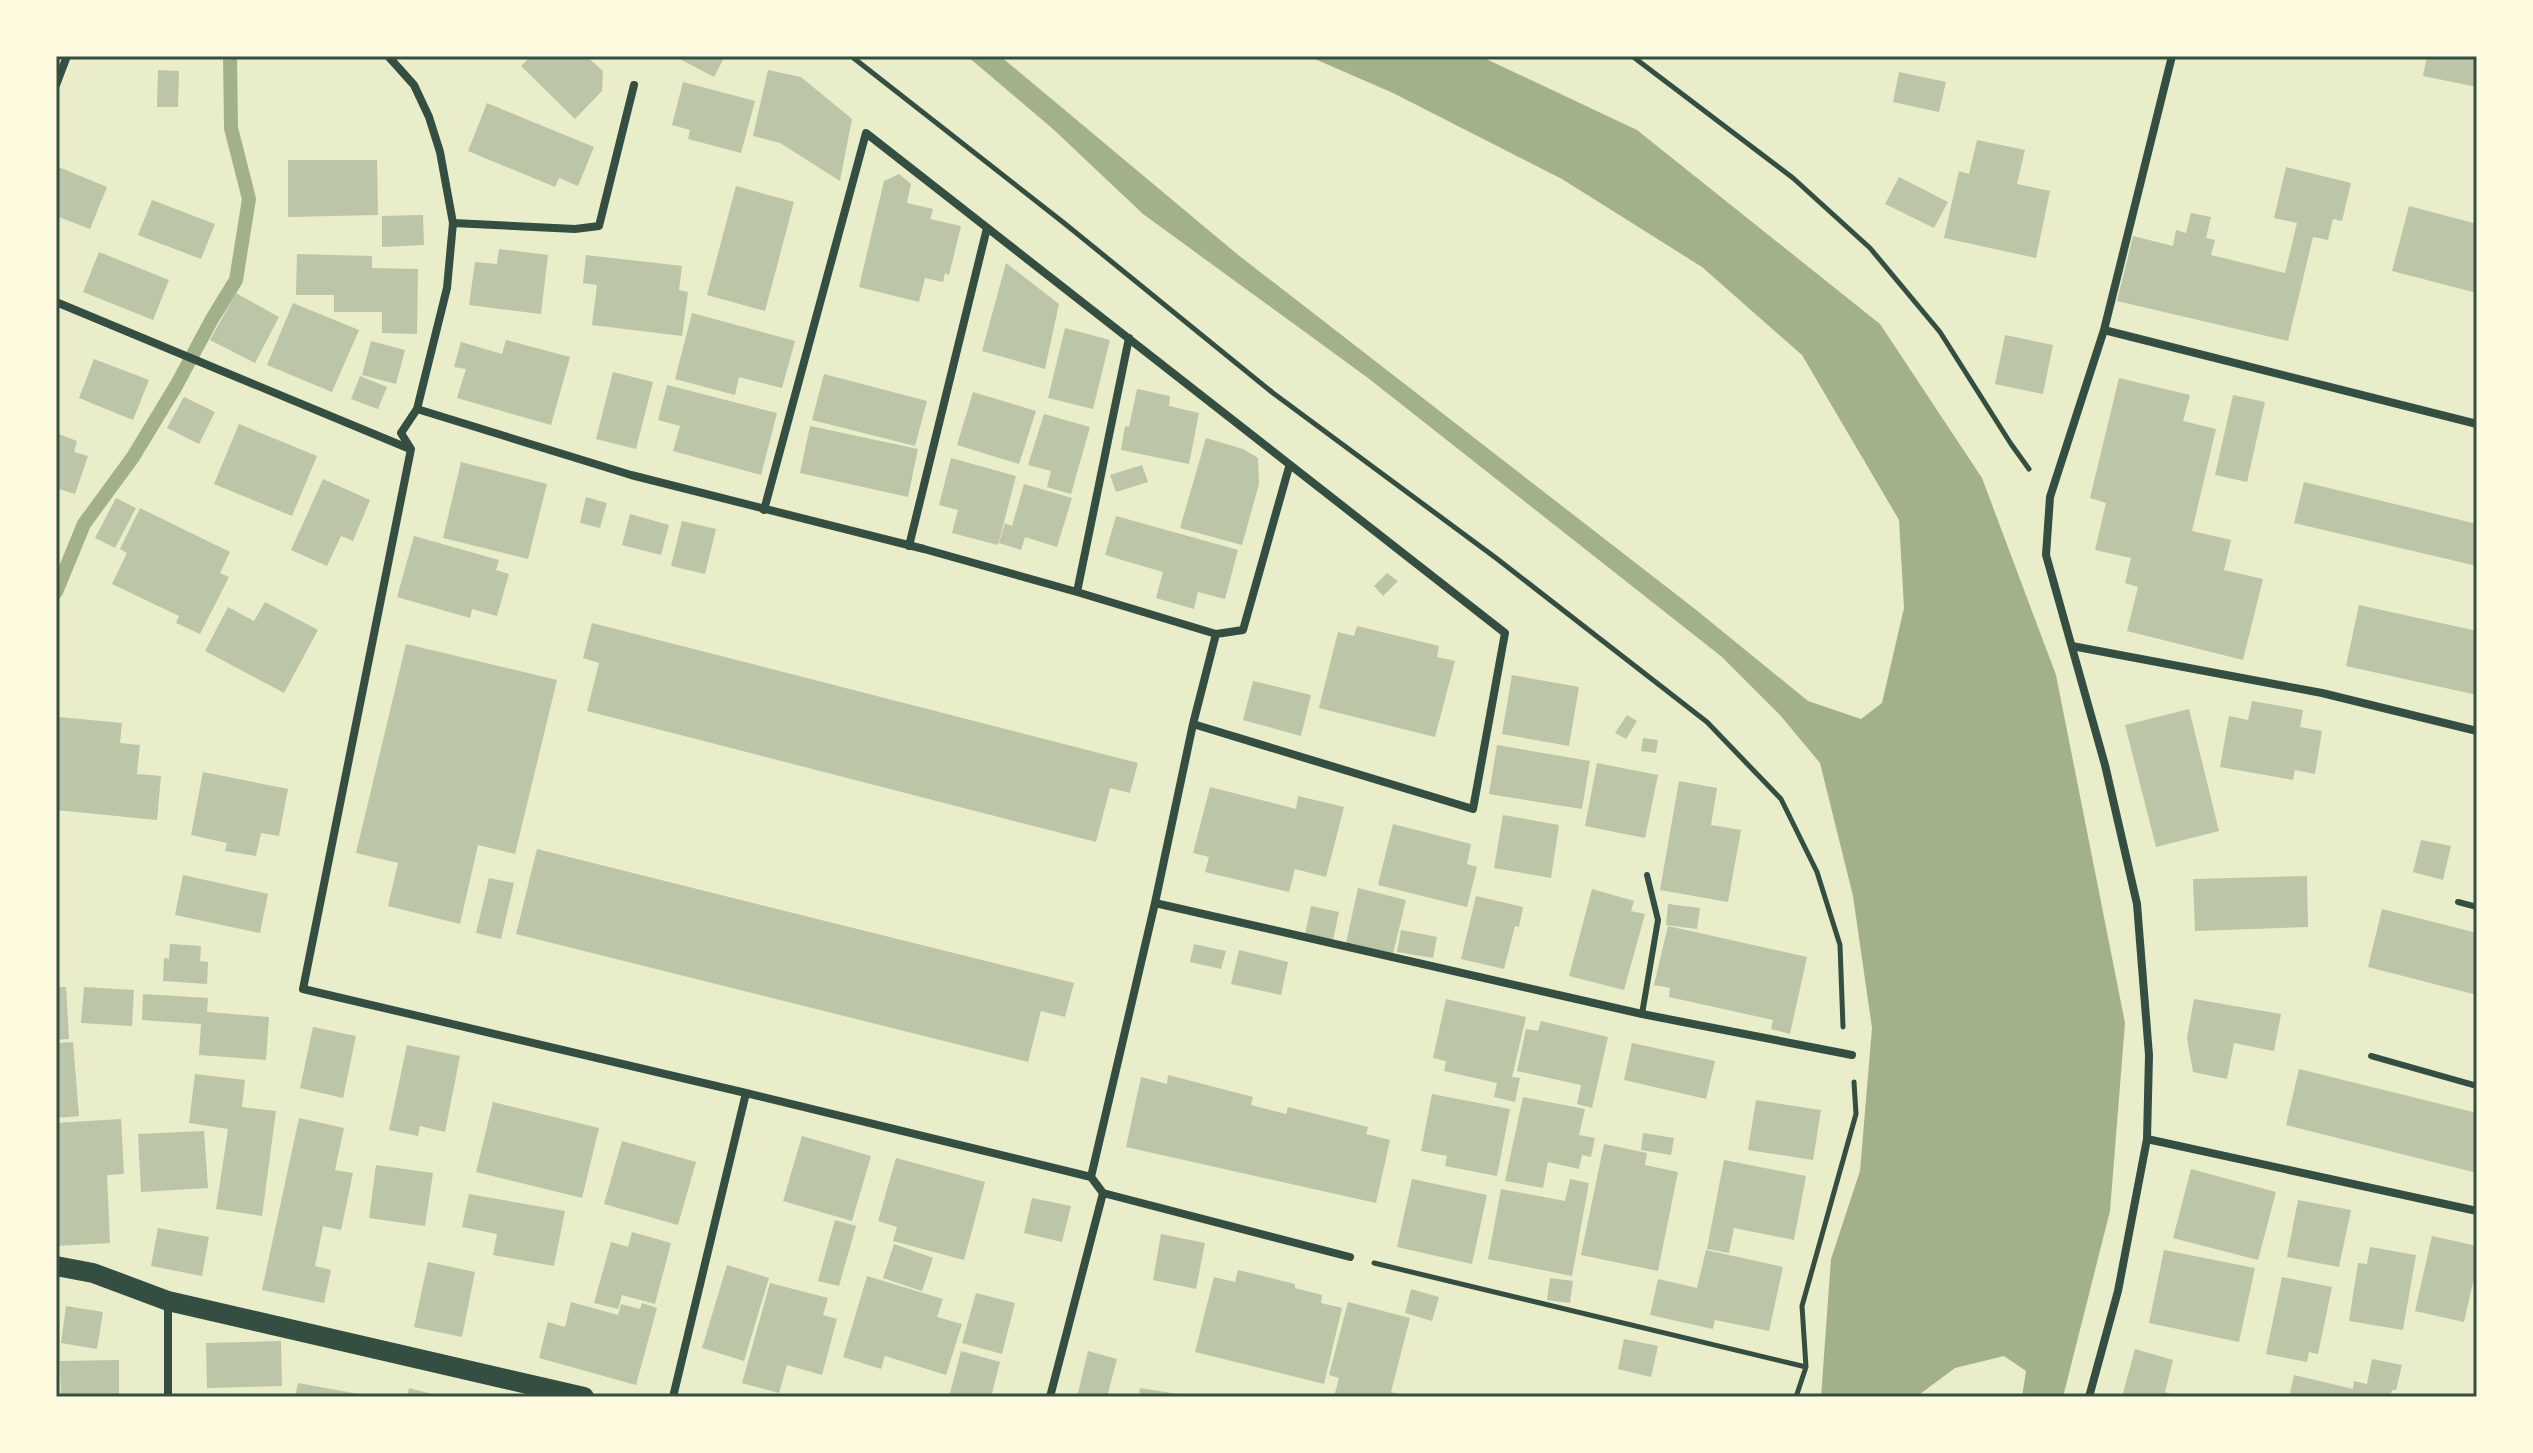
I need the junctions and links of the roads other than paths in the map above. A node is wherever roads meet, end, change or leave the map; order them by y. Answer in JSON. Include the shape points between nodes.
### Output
{"nodes":[{"id":1,"x":67,"y":56,"type":"edge"},
{"id":2,"x":388,"y":56,"type":"edge"},
{"id":3,"x":2172,"y":56,"type":"edge"},
{"id":4,"x":56,"y":85,"type":"edge"},
{"id":5,"x":634,"y":85,"type":"dead end"},
{"id":6,"x":453,"y":223,"type":"junction"},
{"id":7,"x":987,"y":228,"type":"junction"},
{"id":8,"x":56,"y":302,"type":"edge"},
{"id":9,"x":2104,"y":330,"type":"junction"},
{"id":10,"x":1129,"y":338,"type":"junction"},
{"id":11,"x":417,"y":409,"type":"junction"},
{"id":12,"x":2477,"y":424,"type":"edge"},
{"id":13,"x":411,"y":449,"type":"junction"},
{"id":14,"x":1289,"y":467,"type":"junction"},
{"id":15,"x":764,"y":510,"type":"junction"},
{"id":16,"x":909,"y":546,"type":"junction"},
{"id":17,"x":1077,"y":592,"type":"junction"},
{"id":18,"x":1216,"y":634,"type":"junction"},
{"id":19,"x":2072,"y":646,"type":"junction"},
{"id":20,"x":1193,"y":724,"type":"junction"},
{"id":21,"x":2477,"y":731,"type":"edge"},
{"id":22,"x":1647,"y":875,"type":"dead end"},
{"id":23,"x":2458,"y":902,"type":"dead end"},
{"id":24,"x":1155,"y":903,"type":"junction"},
{"id":25,"x":2477,"y":907,"type":"edge"},
{"id":26,"x":1642,"y":1014,"type":"junction"},
{"id":27,"x":1852,"y":1055,"type":"dead end"},
{"id":28,"x":2371,"y":1056,"type":"dead end"},
{"id":29,"x":2477,"y":1086,"type":"edge"},
{"id":30,"x":746,"y":1093,"type":"junction"},
{"id":31,"x":2147,"y":1139,"type":"junction"},
{"id":32,"x":1091,"y":1177,"type":"junction"},
{"id":33,"x":1103,"y":1193,"type":"junction"},
{"id":34,"x":2477,"y":1211,"type":"edge"},
{"id":35,"x":1350,"y":1257,"type":"road end"},
{"id":36,"x":56,"y":1266,"type":"edge"},
{"id":37,"x":168,"y":1301,"type":"junction"},
{"id":38,"x":168,"y":1397,"type":"edge"},
{"id":39,"x":584,"y":1397,"type":"edge"},
{"id":40,"x":673,"y":1397,"type":"edge"},
{"id":41,"x":1050,"y":1397,"type":"edge"},
{"id":42,"x":2089,"y":1397,"type":"edge"}],
"edges":[{"from":1,"to":4,"type":"street"},
{"from":2,"to":6,"type":"street","via":[[414,85],[429,117]]},
{"from":3,"to":9,"type":"street"},
{"from":5,"to":6,"type":"street","via":[[599,226]]},
{"from":6,"to":11,"type":"street","via":[[447,288]]},
{"from":7,"to":10,"type":"street"},
{"from":7,"to":15,"type":"street","via":[[866,133]]},
{"from":7,"to":16,"type":"street"},
{"from":8,"to":13,"type":"street"},
{"from":9,"to":12,"type":"street"},
{"from":9,"to":19,"type":"street","via":[[2050,497],[2046,555]]},
{"from":10,"to":14,"type":"street"},
{"from":10,"to":17,"type":"street"},
{"from":11,"to":13,"type":"street","via":[[401,433]]},
{"from":11,"to":15,"type":"street"},
{"from":13,"to":30,"type":"street","via":[[303,989]]},
{"from":14,"to":18,"type":"street","via":[[1243,630]]},
{"from":14,"to":20,"type":"street","via":[[1505,633],[1473,809]]},
{"from":15,"to":16,"type":"street"},
{"from":16,"to":17,"type":"street"},
{"from":17,"to":18,"type":"street"},
{"from":18,"to":20,"type":"street"},
{"from":19,"to":21,"type":"street","via":[[2322,693]]},
{"from":19,"to":31,"type":"street","via":[[2137,904],[2149,1055]]},
{"from":20,"to":24,"type":"street"},
{"from":22,"to":26,"type":"lane","via":[[1658,920]]},
{"from":23,"to":25,"type":"lane"},
{"from":24,"to":26,"type":"street"},
{"from":24,"to":32,"type":"street"},
{"from":26,"to":27,"type":"street"},
{"from":28,"to":29,"type":"lane"},
{"from":30,"to":32,"type":"street"},
{"from":30,"to":40,"type":"street"},
{"from":31,"to":34,"type":"street"},
{"from":31,"to":42,"type":"street","via":[[2118,1291]]},
{"from":32,"to":33,"type":"street"},
{"from":33,"to":35,"type":"street"},
{"from":33,"to":41,"type":"street"},
{"from":36,"to":37,"type":"main road","via":[[93,1273]]},
{"from":37,"to":38,"type":"street"},
{"from":37,"to":39,"type":"main road"}]}
